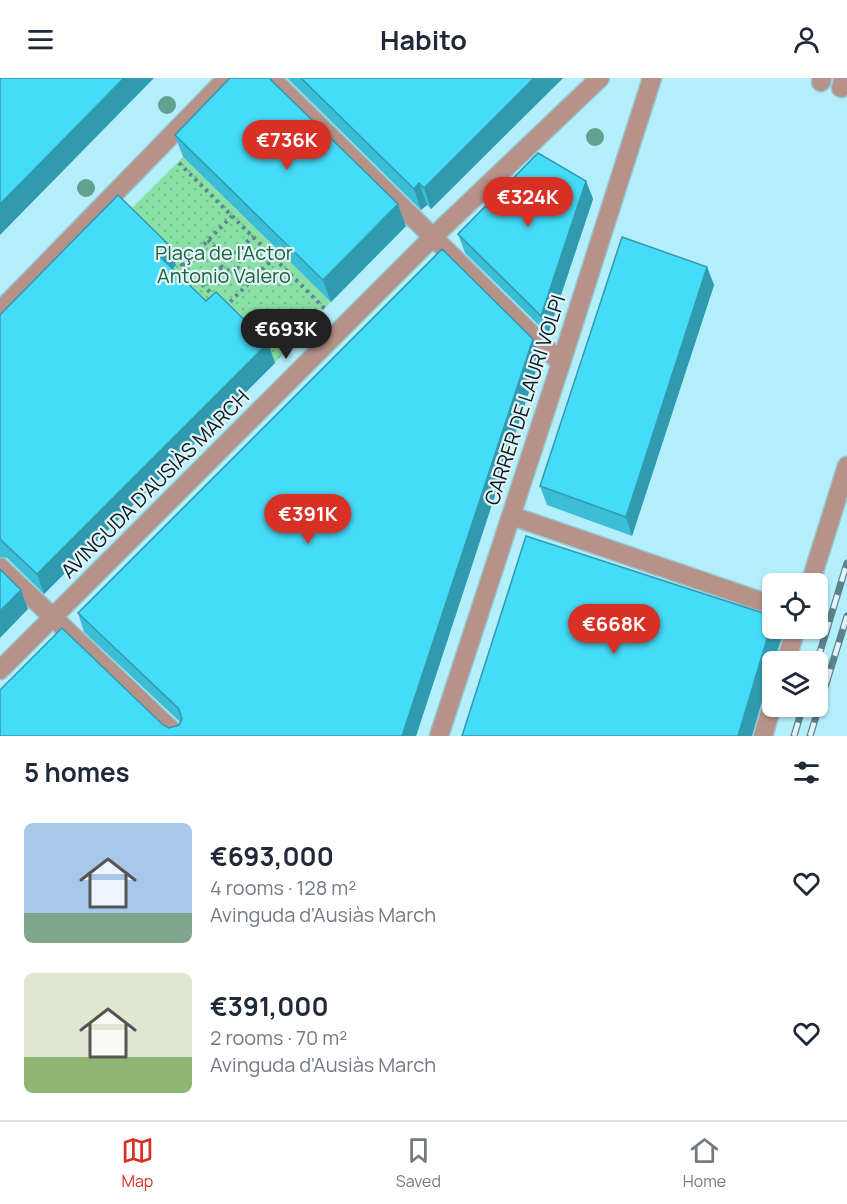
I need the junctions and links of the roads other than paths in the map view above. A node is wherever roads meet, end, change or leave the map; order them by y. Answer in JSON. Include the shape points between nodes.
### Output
{"nodes":[{"id":1,"x":227,"y":78,"type":"edge"},
{"id":2,"x":271,"y":78,"type":"edge"},
{"id":3,"x":600,"y":78,"type":"edge"},
{"id":4,"x":652,"y":78,"type":"edge"},
{"id":5,"x":434,"y":236,"type":"junction"},
{"id":6,"x":0,"y":311,"type":"edge"},
{"id":7,"x":561,"y":363,"type":"junction"},
{"id":8,"x":847,"y":466,"type":"edge"},
{"id":9,"x":512,"y":516,"type":"junction"},
{"id":10,"x":0,"y":567,"type":"edge"},
{"id":11,"x":813,"y":573,"type":"edge"},
{"id":12,"x":762,"y":602,"type":"edge"},
{"id":13,"x":54,"y":618,"type":"junction"},
{"id":14,"x":0,"y":670,"type":"edge"},
{"id":15,"x":769,"y":717,"type":"edge"},
{"id":16,"x":178,"y":736,"type":"edge"},
{"id":17,"x":439,"y":736,"type":"edge"},
{"id":18,"x":763,"y":736,"type":"edge"}],
"edges":[{"from":1,"to":6,"type":"street"},
{"from":2,"to":5,"type":"street"},
{"from":3,"to":5,"type":"street","name":"AVINGUDA D'AUSIÀS MARCH"},
{"from":4,"to":7,"type":"street","name":"CARRER DE LAURI VOLPI"},
{"from":5,"to":7,"type":"street"},
{"from":5,"to":13,"type":"street","name":"AVINGUDA D'AUSIÀS MARCH"},
{"from":7,"to":9,"type":"street","name":"CARRER DE LAURI VOLPI"},
{"from":8,"to":11,"type":"street"},
{"from":9,"to":12,"type":"street"},
{"from":9,"to":17,"type":"street","name":"CARRER DE LAURI VOLPI"},
{"from":10,"to":13,"type":"street"},
{"from":13,"to":14,"type":"street","name":"AVINGUDA D'AUSIÀS MARCH"},
{"from":13,"to":16,"type":"street"},
{"from":15,"to":18,"type":"street"}]}
